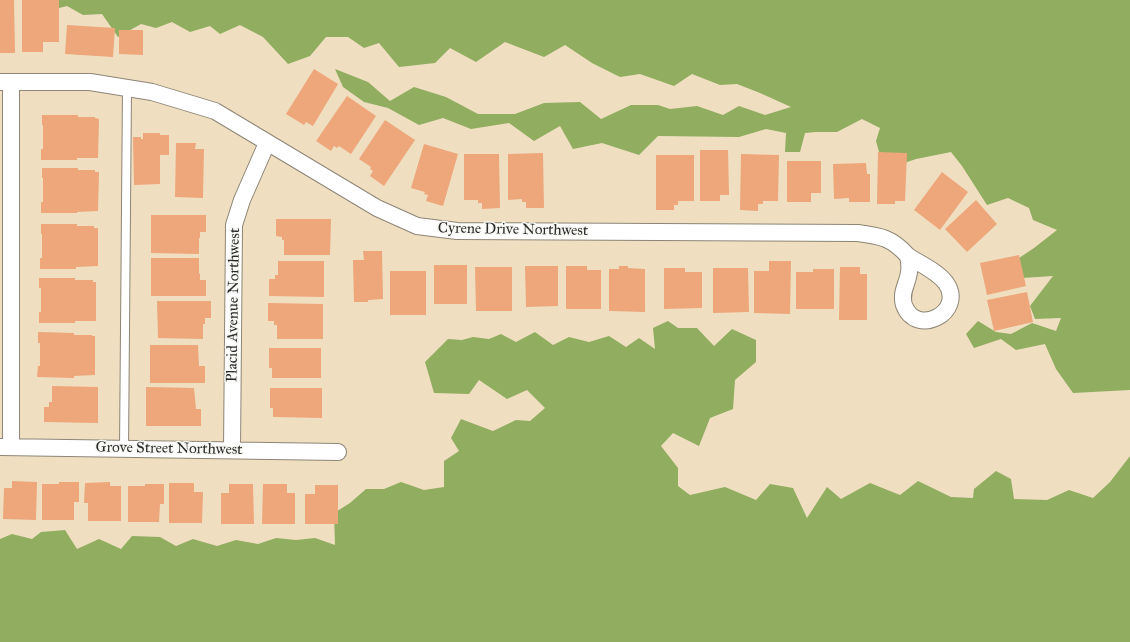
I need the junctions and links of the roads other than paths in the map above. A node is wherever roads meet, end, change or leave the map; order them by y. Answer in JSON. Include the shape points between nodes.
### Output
{"nodes":[{"id":1,"x":6,"y":82,"type":"edge"},
{"id":2,"x":127,"y":88,"type":"junction"},
{"id":3,"x":267,"y":143,"type":"junction"},
{"id":4,"x":908,"y":256,"type":"dead end"},
{"id":5,"x":6,"y":447,"type":"edge"},
{"id":6,"x":124,"y":449,"type":"junction"},
{"id":7,"x":232,"y":450,"type":"junction"},
{"id":8,"x":338,"y":452,"type":"dead end"}],
"edges":[{"from":1,"to":2,"type":"street","name":"Cyrene Drive Northwest","via":[[90,82]]},
{"from":1,"to":5,"type":"street"},
{"from":2,"to":3,"type":"street","name":"Cyrene Drive Northwest","via":[[152,92],[215,111]]},
{"from":2,"to":6,"type":"lane"},
{"from":3,"to":4,"type":"street","name":"Cyrene Drive Northwest","via":[[377,208],[417,226],[457,231],[858,233],[882,236],[899,246]]},
{"from":3,"to":7,"type":"street","name":"Placid Avenue Northwest","via":[[234,225]]},
{"from":5,"to":6,"type":"street","name":"Grove Street Northwest"},
{"from":6,"to":7,"type":"street","name":"Grove Street Northwest"},
{"from":7,"to":8,"type":"street","name":"Grove Street Northwest"}]}
